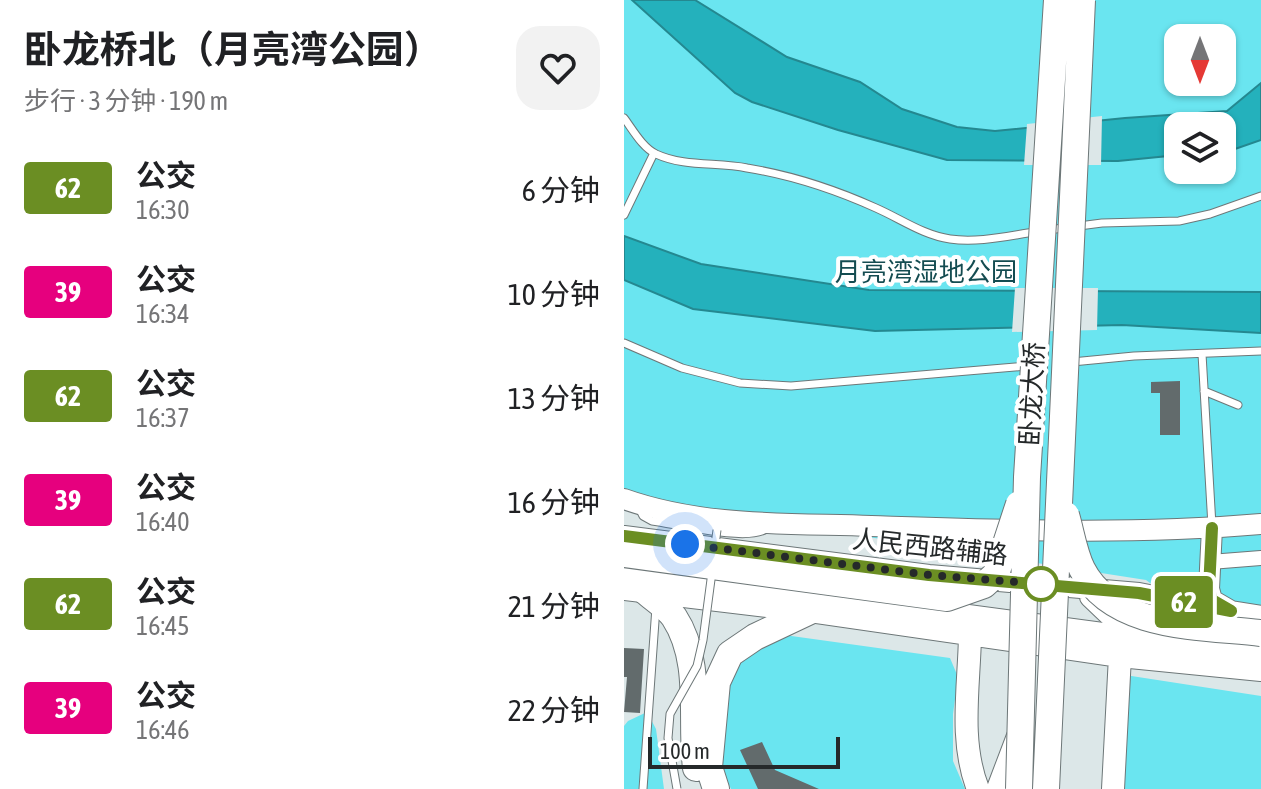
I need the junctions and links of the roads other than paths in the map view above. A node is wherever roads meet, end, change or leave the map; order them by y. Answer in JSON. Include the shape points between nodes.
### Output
{"nodes":[{"id":1,"x":1057,"y":0,"type":"edge"},
{"id":2,"x":1082,"y":0,"type":"edge"},
{"id":3,"x":624,"y":118,"type":"edge"},
{"id":4,"x":654,"y":153,"type":"junction"},
{"id":5,"x":1261,"y":196,"type":"edge"},
{"id":6,"x":624,"y":215,"type":"edge"},
{"id":7,"x":624,"y":343,"type":"edge"},
{"id":8,"x":1261,"y":351,"type":"edge"},
{"id":9,"x":1202,"y":354,"type":"junction"},
{"id":10,"x":1061,"y":363,"type":"dead end"},
{"id":11,"x":1047,"y":364,"type":"dead end"},
{"id":12,"x":1204,"y":391,"type":"junction"},
{"id":13,"x":1238,"y":405,"type":"dead end"},
{"id":14,"x":1027,"y":477,"type":"junction"},
{"id":15,"x":1061,"y":497,"type":"junction"},
{"id":16,"x":631,"y":501,"type":"edge"},
{"id":17,"x":774,"y":523,"type":"junction"},
{"id":18,"x":1261,"y":524,"type":"edge"},
{"id":19,"x":1212,"y":528,"type":"junction"},
{"id":20,"x":717,"y":530,"type":"junction"},
{"id":21,"x":624,"y":536,"type":"edge"},
{"id":22,"x":624,"y":554,"type":"edge"},
{"id":23,"x":1261,"y":558,"type":"edge"},
{"id":24,"x":1210,"y":562,"type":"junction"},
{"id":25,"x":624,"y":570,"type":"edge"},
{"id":26,"x":1006,"y":582,"type":"junction"},
{"id":27,"x":1079,"y":587,"type":"junction"},
{"id":28,"x":1209,"y":589,"type":"junction"},
{"id":29,"x":642,"y":594,"type":"edge"},
{"id":30,"x":1173,"y":600,"type":"junction"},
{"id":31,"x":810,"y":611,"type":"junction"},
{"id":32,"x":1231,"y":611,"type":"junction"},
{"id":33,"x":1261,"y":616,"type":"edge"},
{"id":34,"x":970,"y":626,"type":"junction"},
{"id":35,"x":1261,"y":633,"type":"edge"},
{"id":36,"x":1127,"y":648,"type":"junction"},
{"id":37,"x":1261,"y":655,"type":"edge"},
{"id":38,"x":1261,"y":670,"type":"edge"},
{"id":39,"x":1022,"y":732,"type":"junction"},
{"id":40,"x":708,"y":782,"type":"edge"},
{"id":41,"x":643,"y":789,"type":"edge"},
{"id":42,"x":677,"y":789,"type":"edge"},
{"id":43,"x":978,"y":789,"type":"edge"},
{"id":44,"x":1000,"y":789,"type":"edge"},
{"id":45,"x":1019,"y":789,"type":"edge"},
{"id":46,"x":1046,"y":789,"type":"edge"},
{"id":47,"x":1113,"y":789,"type":"edge"}],
"edges":[{"from":1,"to":14,"type":"highway","name":"卧龙大桥","bridge":true},
{"from":2,"to":15,"type":"highway","name":"卧龙大桥","bridge":true},
{"from":3,"to":4,"type":"lane"},
{"from":4,"to":5,"type":"lane","via":[[798,180],[876,207],[921,231],[971,241],[1102,223],[1179,221]]},
{"from":4,"to":6,"type":"lane"},
{"from":7,"to":11,"type":"lane","via":[[682,368],[740,383],[791,386]]},
{"from":8,"to":9,"type":"lane"},
{"from":9,"to":10,"type":"lane"},
{"from":9,"to":12,"type":"lane"},
{"from":12,"to":13,"type":"lane"},
{"from":12,"to":19,"type":"lane"},
{"from":14,"to":22,"type":"highway","bridge":true,"via":[[996,574],[984,585],[947,598]]},
{"from":14,"to":39,"type":"highway","name":"卧龙大桥","bridge":true},
{"from":15,"to":35,"type":"highway","bridge":true,"via":[[1083,570],[1112,605],[1140,618]]},
{"from":15,"to":46,"type":"highway","name":"卧龙大桥","bridge":true},
{"from":16,"to":17,"type":"street","via":[[657,510]]},
{"from":16,"to":20,"type":"lane","via":[[652,521]]},
{"from":17,"to":19,"type":"street","via":[[991,530]]},
{"from":17,"to":20,"type":"lane","via":[[761,533]]},
{"from":18,"to":19,"type":"street"},
{"from":19,"to":24,"type":"street"},
{"from":20,"to":42,"type":"lane","bridge":true,"via":[[697,666],[670,714],[668,738]]},
{"from":21,"to":26,"type":"street","name":"人民西路辅路"},
{"from":23,"to":24,"type":"street"},
{"from":24,"to":28,"type":"street"},
{"from":25,"to":34,"type":"main road"},
{"from":26,"to":27,"type":"street","name":"人民西路辅路"},
{"from":26,"to":34,"type":"street","via":[[993,588]]},
{"from":27,"to":30,"type":"street","name":"人民西路辅路"},
{"from":27,"to":36,"type":"street"},
{"from":28,"to":30,"type":"street","via":[[1192,601]]},
{"from":28,"to":32,"type":"street","via":[[1212,600]]},
{"from":29,"to":31,"type":"main road"},
{"from":29,"to":40,"type":"highway","via":[[673,616],[688,651],[695,699],[693,748]]},
{"from":29,"to":41,"type":"lane"},
{"from":30,"to":32,"type":"street","name":"人民西路辅路"},
{"from":31,"to":34,"type":"main road"},
{"from":31,"to":40,"type":"highway","via":[[730,654],[717,682]]},
{"from":32,"to":33,"type":"street","name":"人民西路辅路"},
{"from":34,"to":36,"type":"main road"},
{"from":34,"to":43,"type":"main road","via":[[966,743]]},
{"from":36,"to":37,"type":"main road"},
{"from":36,"to":38,"type":"main road"},
{"from":36,"to":47,"type":"main road"},
{"from":39,"to":44,"type":"highway","bridge":true},
{"from":39,"to":45,"type":"highway","name":"卧龙大桥","bridge":true}]}
